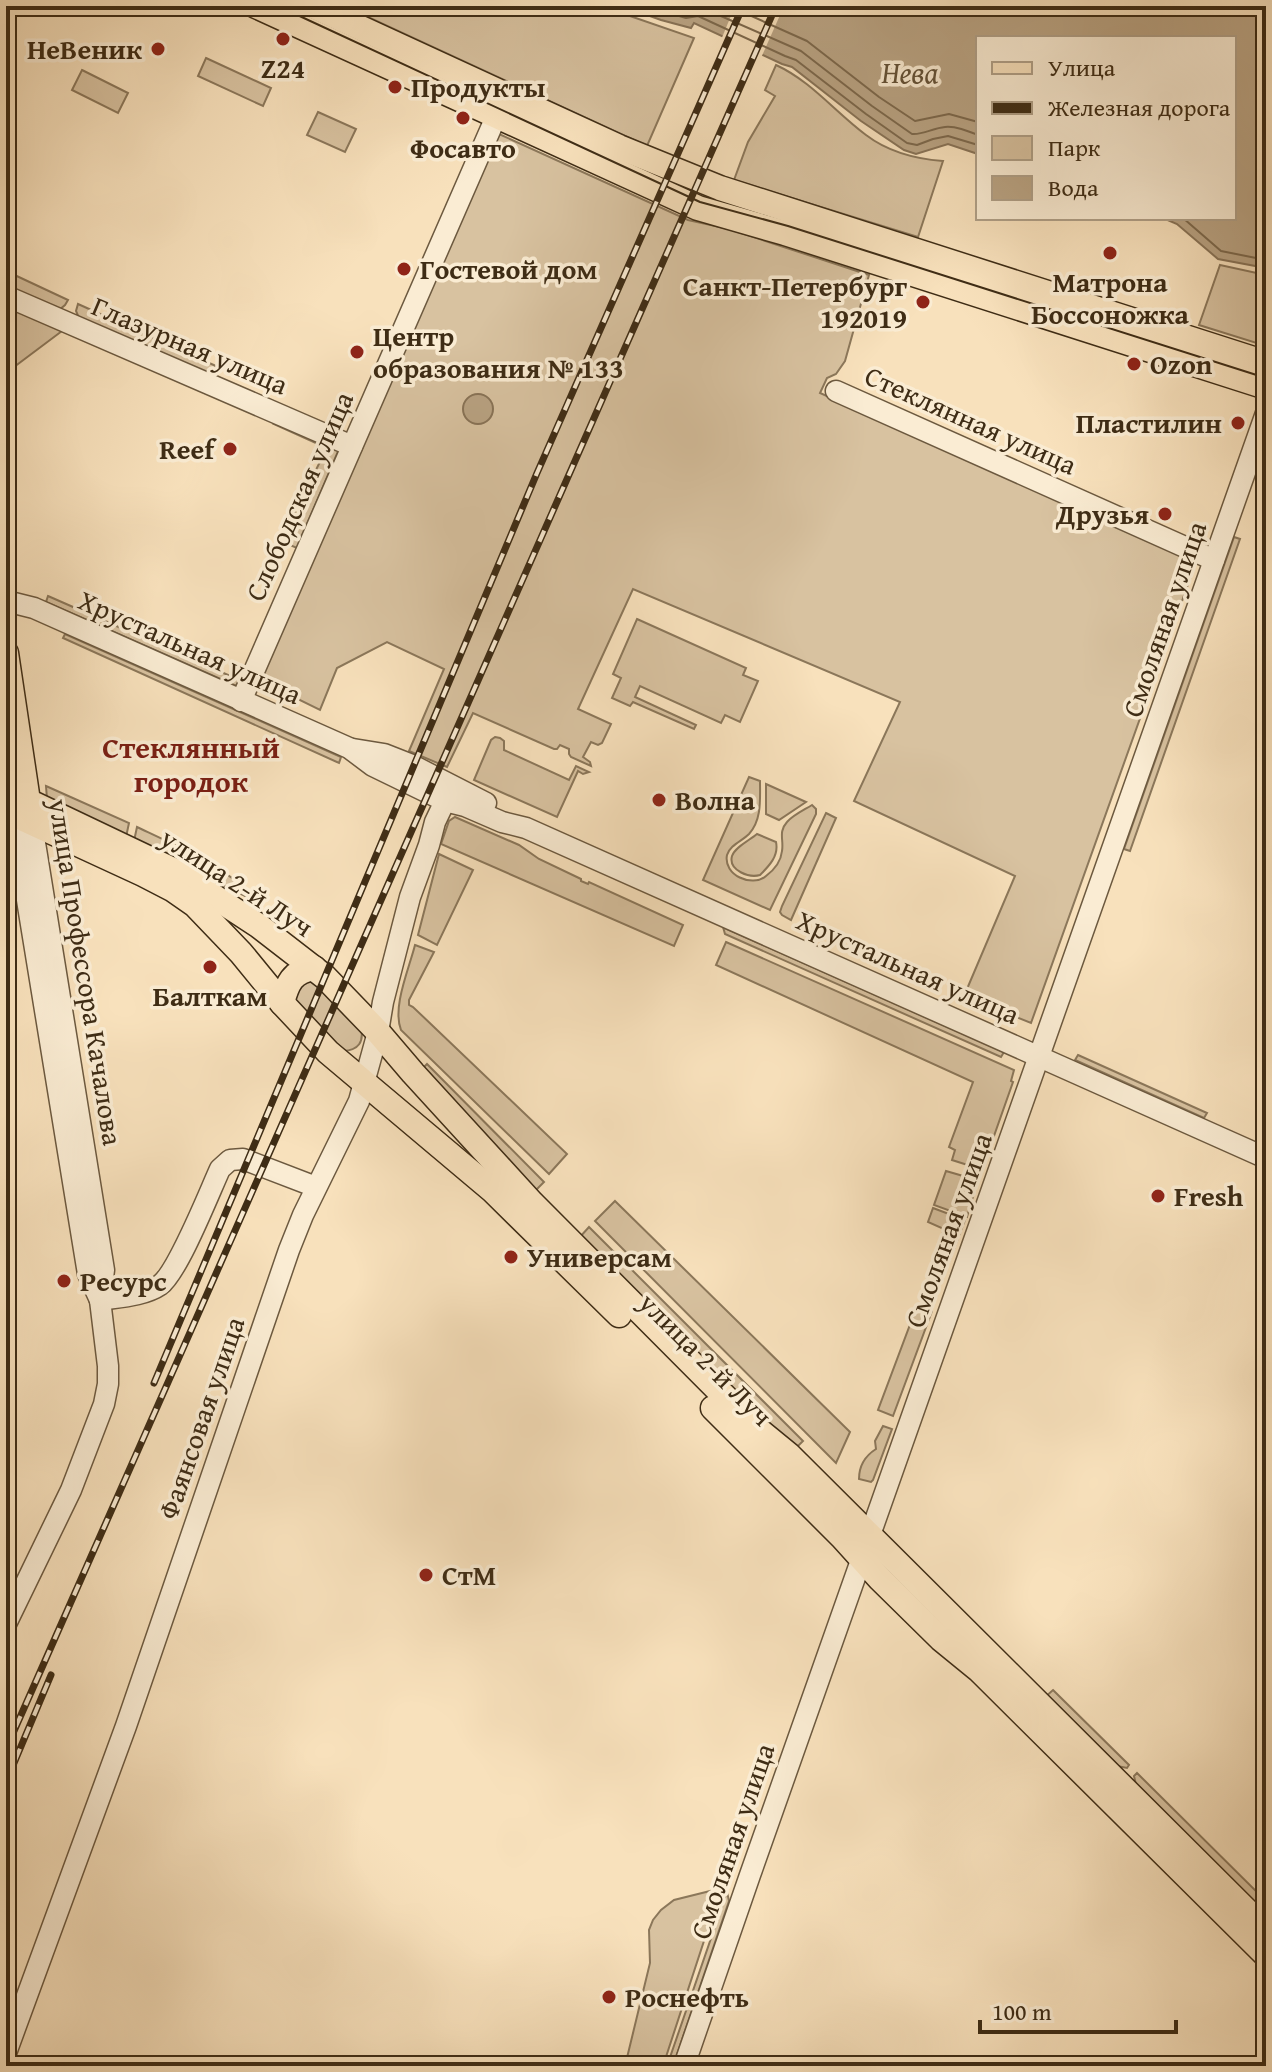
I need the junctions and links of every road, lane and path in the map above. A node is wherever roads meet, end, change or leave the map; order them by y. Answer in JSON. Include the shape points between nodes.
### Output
{"nodes":[{"id":1,"x":256,"y":6,"type":"edge"},
{"id":2,"x":313,"y":6,"type":"edge"},
{"id":3,"x":501,"y":106,"type":"junction"},
{"id":4,"x":6,"y":296,"type":"edge"},
{"id":5,"x":1266,"y":363,"type":"edge"},
{"id":6,"x":1266,"y":387,"type":"edge"},
{"id":7,"x":836,"y":391,"type":"dead end"},
{"id":8,"x":1266,"y":413,"type":"edge"},
{"id":9,"x":352,"y":446,"type":"junction"},
{"id":10,"x":1214,"y":560,"type":"junction"},
{"id":11,"x":6,"y":601,"type":"edge"},
{"id":12,"x":6,"y":653,"type":"edge"},
{"id":13,"x":241,"y":701,"type":"junction"},
{"id":14,"x":349,"y":748,"type":"junction"},
{"id":15,"x":6,"y":764,"type":"edge"},
{"id":16,"x":445,"y":801,"type":"junction"},
{"id":17,"x":24,"y":813,"type":"junction"},
{"id":18,"x":526,"y":828,"type":"junction"},
{"id":19,"x":314,"y":968,"type":"junction"},
{"id":20,"x":282,"y":1003,"type":"junction"},
{"id":21,"x":378,"y":1032,"type":"junction"},
{"id":22,"x":1039,"y":1056,"type":"junction"},
{"id":23,"x":364,"y":1083,"type":"junction"},
{"id":24,"x":1266,"y":1158,"type":"edge"},
{"id":25,"x":316,"y":1187,"type":"junction"},
{"id":26,"x":100,"y":1300,"type":"junction"},
{"id":27,"x":866,"y":1546,"type":"junction"},
{"id":28,"x":6,"y":1624,"type":"edge"},
{"id":29,"x":1266,"y":1930,"type":"edge"},
{"id":30,"x":1266,"y":1955,"type":"edge"},
{"id":31,"x":6,"y":2053,"type":"edge"},
{"id":32,"x":684,"y":2066,"type":"edge"}],
"edges":[{"from":1,"to":3,"type":"main road"},
{"from":2,"to":3,"type":"main road"},
{"from":3,"to":5,"type":"main road","via":[[720,188]]},
{"from":3,"to":6,"type":"main road","via":[[698,208]]},
{"from":3,"to":9,"type":"street","name":"Слободская улица"},
{"from":4,"to":9,"type":"street","name":"Глазурная улица"},
{"from":7,"to":10,"type":"street","name":"Стеклянная улица"},
{"from":8,"to":10,"type":"street","name":"Смоляная улица"},
{"from":9,"to":13,"type":"street","name":"Слободская улица"},
{"from":10,"to":22,"type":"street","name":"Смоляная улица"},
{"from":11,"to":13,"type":"street","name":"Хрустальная улица","via":[[34,608]]},
{"from":12,"to":17,"type":"main road","name":"улица Профессора Качалова"},
{"from":13,"to":14,"type":"street","name":"Хрустальная улица"},
{"from":14,"to":16,"type":"street","name":"Хрустальная улица","via":[[373,766]]},
{"from":14,"to":18,"type":"street","name":"Хрустальная улица","via":[[412,765]]},
{"from":15,"to":17,"type":"main road","name":"улица Профессора Качалова"},
{"from":16,"to":18,"type":"street","name":"Хрустальная улица"},
{"from":16,"to":21,"type":"street","name":"Фаянсовая улица","via":[[410,897]]},
{"from":17,"to":19,"type":"main road","name":"улица 2-й Луч","via":[[175,871]]},
{"from":17,"to":20,"type":"main road","name":"улица 2-й Луч","via":[[185,898]]},
{"from":17,"to":26,"type":"street","name":"улица Профессора Качалова","via":[[104,1270]]},
{"from":18,"to":22,"type":"street","name":"Хрустальная улица"},
{"from":19,"to":20,"type":"main road","via":[[296,973]]},
{"from":19,"to":21,"type":"main road","name":"улица 2-й Луч"},
{"from":20,"to":23,"type":"main road","name":"улица 2-й Луч"},
{"from":21,"to":23,"type":"street","name":"Фаянсовая улица"},
{"from":21,"to":27,"type":"main road","name":"улица 2-й Луч","via":[[532,1203],[789,1455]]},
{"from":22,"to":24,"type":"street","name":"Хрустальная улица"},
{"from":22,"to":27,"type":"street","name":"Смоляная улица"},
{"from":23,"to":25,"type":"street","name":"Фаянсовая улица"},
{"from":23,"to":27,"type":"main road","name":"улица 2-й Луч","via":[[492,1190]]},
{"from":25,"to":26,"type":"street","via":[[243,1159],[230,1160],[220,1169],[163,1283]]},
{"from":25,"to":31,"type":"street","name":"Фаянсовая улица","via":[[274,1291],[126,1726]]},
{"from":26,"to":28,"type":"street","name":"улица Профессора Качалова","via":[[108,1366],[104,1404],[65,1502]]},
{"from":27,"to":29,"type":"main road","name":"улица 2-й Луч"},
{"from":27,"to":30,"type":"main road","name":"улица 2-й Луч","via":[[880,1579]]},
{"from":27,"to":32,"type":"street","name":"Смоляная улица"}]}
